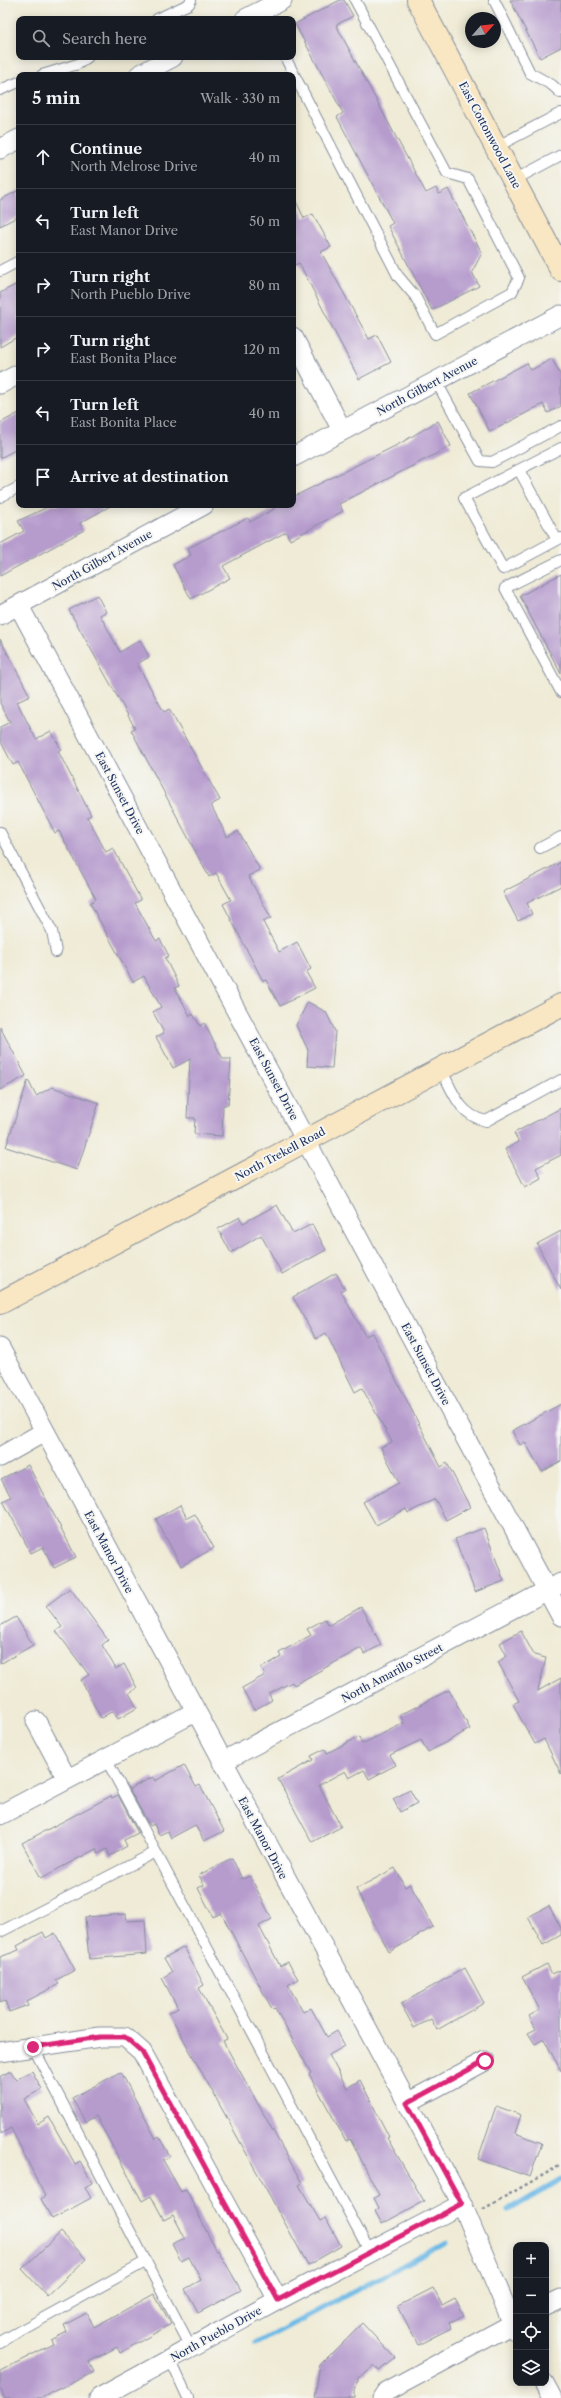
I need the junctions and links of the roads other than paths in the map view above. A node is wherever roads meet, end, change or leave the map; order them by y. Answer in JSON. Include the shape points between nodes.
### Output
{"nodes":[{"id":1,"x":191,"y":0,"type":"edge"},
{"id":2,"x":279,"y":0,"type":"edge"},
{"id":3,"x":355,"y":0,"type":"edge"},
{"id":4,"x":418,"y":0,"type":"edge"},
{"id":5,"x":494,"y":0,"type":"edge"},
{"id":6,"x":164,"y":16,"type":"edge"},
{"id":7,"x":257,"y":16,"type":"edge"},
{"id":8,"x":84,"y":60,"type":"edge"},
{"id":9,"x":168,"y":60,"type":"edge"},
{"id":10,"x":287,"y":60,"type":"edge"},
{"id":11,"x":52,"y":72,"type":"edge"},
{"id":12,"x":150,"y":72,"type":"edge"},
{"id":13,"x":293,"y":72,"type":"edge"},
{"id":14,"x":296,"y":78,"type":"edge"},
{"id":15,"x":16,"y":83,"type":"edge"},
{"id":16,"x":0,"y":90,"type":"edge"},
{"id":17,"x":561,"y":93,"type":"edge"},
{"id":18,"x":561,"y":113,"type":"edge"},
{"id":19,"x":16,"y":140,"type":"edge"},
{"id":20,"x":496,"y":147,"type":"junction"},
{"id":21,"x":0,"y":149,"type":"edge"},
{"id":22,"x":561,"y":155,"type":"edge"},
{"id":23,"x":514,"y":180,"type":"junction"},
{"id":24,"x":16,"y":263,"type":"edge"},
{"id":25,"x":561,"y":270,"type":"edge"},
{"id":26,"x":0,"y":271,"type":"edge"},
{"id":27,"x":561,"y":315,"type":"edge"},
{"id":28,"x":296,"y":344,"type":"edge"},
{"id":29,"x":16,"y":376,"type":"edge"},
{"id":30,"x":436,"y":381,"type":"junction"},
{"id":31,"x":0,"y":384,"type":"edge"},
{"id":32,"x":561,"y":426,"type":"edge"},
{"id":33,"x":342,"y":430,"type":"junction"},
{"id":34,"x":561,"y":448,"type":"edge"},
{"id":35,"x":296,"y":454,"type":"edge"},
{"id":36,"x":519,"y":470,"type":"junction"},
{"id":37,"x":16,"y":489,"type":"edge"},
{"id":38,"x":0,"y":498,"type":"edge"},
{"id":39,"x":199,"y":508,"type":"edge"},
{"id":40,"x":559,"y":539,"type":"edge"},
{"id":41,"x":561,"y":560,"type":"edge"},
{"id":42,"x":19,"y":606,"type":"junction"},
{"id":43,"x":0,"y":615,"type":"edge"},
{"id":44,"x":561,"y":692,"type":"edge"},
{"id":45,"x":0,"y":832,"type":"edge"},
{"id":46,"x":561,"y":837,"type":"edge"},
{"id":47,"x":540,"y":848,"type":"dead end"},
{"id":48,"x":56,"y":952,"type":"dead end"},
{"id":49,"x":561,"y":1005,"type":"edge"},
{"id":50,"x":441,"y":1069,"type":"junction"},
{"id":51,"x":561,"y":1080,"type":"edge"},
{"id":52,"x":306,"y":1140,"type":"junction"},
{"id":53,"x":0,"y":1303,"type":"edge"},
{"id":54,"x":0,"y":1348,"type":"edge"},
{"id":55,"x":44,"y":1432,"type":"junction"},
{"id":56,"x":0,"y":1457,"type":"edge"},
{"id":57,"x":554,"y":1587,"type":"edge"},
{"id":58,"x":561,"y":1616,"type":"edge"},
{"id":59,"x":195,"y":1712,"type":"junction"},
{"id":60,"x":36,"y":1721,"type":"dead end"},
{"id":61,"x":106,"y":1759,"type":"junction"},
{"id":62,"x":222,"y":1762,"type":"junction"},
{"id":63,"x":67,"y":1780,"type":"junction"},
{"id":64,"x":0,"y":1815,"type":"edge"},
{"id":65,"x":156,"y":1852,"type":"junction"},
{"id":66,"x":0,"y":1932,"type":"edge"},
{"id":67,"x":33,"y":2047,"type":"junction"},
{"id":68,"x":0,"y":2052,"type":"edge"},
{"id":69,"x":485,"y":2061,"type":"dead end"},
{"id":70,"x":407,"y":2103,"type":"junction"},
{"id":71,"x":465,"y":2211,"type":"junction"},
{"id":72,"x":370,"y":2252,"type":"junction"},
{"id":73,"x":145,"y":2262,"type":"junction"},
{"id":74,"x":561,"y":2298,"type":"edge"},
{"id":75,"x":278,"y":2300,"type":"junction"},
{"id":76,"x":549,"y":2304,"type":"edge"},
{"id":77,"x":513,"y":2321,"type":"edge"},
{"id":78,"x":513,"y":2327,"type":"edge"},
{"id":79,"x":0,"y":2342,"type":"edge"},
{"id":80,"x":191,"y":2347,"type":"junction"},
{"id":81,"x":170,"y":2359,"type":"junction"},
{"id":82,"x":546,"y":2386,"type":"edge"},
{"id":83,"x":99,"y":2398,"type":"edge"},
{"id":84,"x":188,"y":2398,"type":"edge"},
{"id":85,"x":382,"y":2398,"type":"edge"},
{"id":86,"x":552,"y":2398,"type":"edge"}],
"edges":[{"from":1,"to":6,"type":"lane","via":[[190,4]]},
{"from":2,"to":7,"type":"street"},
{"from":3,"to":14,"type":"lane","via":[[447,172],[468,179],[519,278],[512,292],[435,334],[414,296],[398,276]]},
{"from":4,"to":20,"type":"main road","name":"East Cottonwood Lane"},
{"from":5,"to":17,"type":"lane","via":[[530,73]]},
{"from":8,"to":11,"type":"lane"},
{"from":9,"to":12,"type":"street"},
{"from":10,"to":13,"type":"lane"},
{"from":15,"to":16,"type":"lane"},
{"from":18,"to":20,"type":"lane"},
{"from":19,"to":21,"type":"street"},
{"from":20,"to":23,"type":"main road","name":"East Cottonwood Lane"},
{"from":22,"to":23,"type":"lane"},
{"from":23,"to":25,"type":"main road","name":"East Cottonwood Lane"},
{"from":24,"to":26,"type":"lane"},
{"from":27,"to":30,"type":"street","name":"North Gilbert Avenue"},
{"from":28,"to":33,"type":"street"},
{"from":29,"to":31,"type":"street"},
{"from":30,"to":32,"type":"lane","via":[[480,461],[492,462]]},
{"from":30,"to":33,"type":"street","name":"North Gilbert Avenue"},
{"from":33,"to":35,"type":"street","name":"North Gilbert Avenue"},
{"from":34,"to":36,"type":"lane"},
{"from":36,"to":40,"type":"lane"},
{"from":36,"to":40,"type":"lane","via":[[464,498],[503,569]]},
{"from":37,"to":38,"type":"lane"},
{"from":39,"to":42,"type":"street","name":"North Gilbert Avenue"},
{"from":41,"to":44,"type":"lane","via":[[505,588]]},
{"from":42,"to":43,"type":"street","name":"North Gilbert Avenue"},
{"from":42,"to":52,"type":"street","name":"East Sunset Drive"},
{"from":45,"to":48,"type":"lane","via":[[52,931]]},
{"from":46,"to":47,"type":"lane"},
{"from":49,"to":50,"type":"main road","name":"North Trekell Road"},
{"from":50,"to":51,"type":"lane","via":[[454,1096],[465,1111],[473,1118],[486,1121]]},
{"from":50,"to":52,"type":"main road","name":"North Trekell Road"},
{"from":52,"to":53,"type":"main road","name":"North Trekell Road"},
{"from":52,"to":57,"type":"street","name":"East Sunset Drive"},
{"from":54,"to":55,"type":"street","name":"East Manor Drive"},
{"from":55,"to":56,"type":"street"},
{"from":55,"to":59,"type":"street","name":"East Manor Drive"},
{"from":57,"to":58,"type":"street","name":"East Sunset Drive"},
{"from":57,"to":62,"type":"street","name":"North Amarillo Street"},
{"from":59,"to":61,"type":"street"},
{"from":59,"to":62,"type":"street","name":"East Manor Drive"},
{"from":60,"to":63,"type":"street"},
{"from":61,"to":63,"type":"street"},
{"from":61,"to":65,"type":"lane"},
{"from":62,"to":70,"type":"street","name":"East Manor Drive"},
{"from":63,"to":64,"type":"street"},
{"from":65,"to":66,"type":"lane"},
{"from":65,"to":72,"type":"lane"},
{"from":67,"to":68,"type":"street"},
{"from":67,"to":73,"type":"lane"},
{"from":67,"to":75,"type":"street","via":[[100,2037],[125,2037],[142,2052]]},
{"from":69,"to":70,"type":"street"},
{"from":70,"to":71,"type":"street","name":"East Manor Drive"},
{"from":71,"to":72,"type":"street","name":"North Pueblo Drive"},
{"from":71,"to":77,"type":"street","name":"East Manor Drive"},
{"from":72,"to":75,"type":"street","name":"North Pueblo Drive"},
{"from":73,"to":79,"type":"lane"},
{"from":73,"to":80,"type":"lane"},
{"from":74,"to":76,"type":"street"},
{"from":75,"to":80,"type":"street","name":"North Pueblo Drive"},
{"from":78,"to":85,"type":"street","via":[[386,2392]]},
{"from":80,"to":81,"type":"street","name":"North Pueblo Drive"},
{"from":81,"to":83,"type":"street","name":"North Pueblo Drive"},
{"from":81,"to":84,"type":"lane"},
{"from":82,"to":86,"type":"street"}]}
